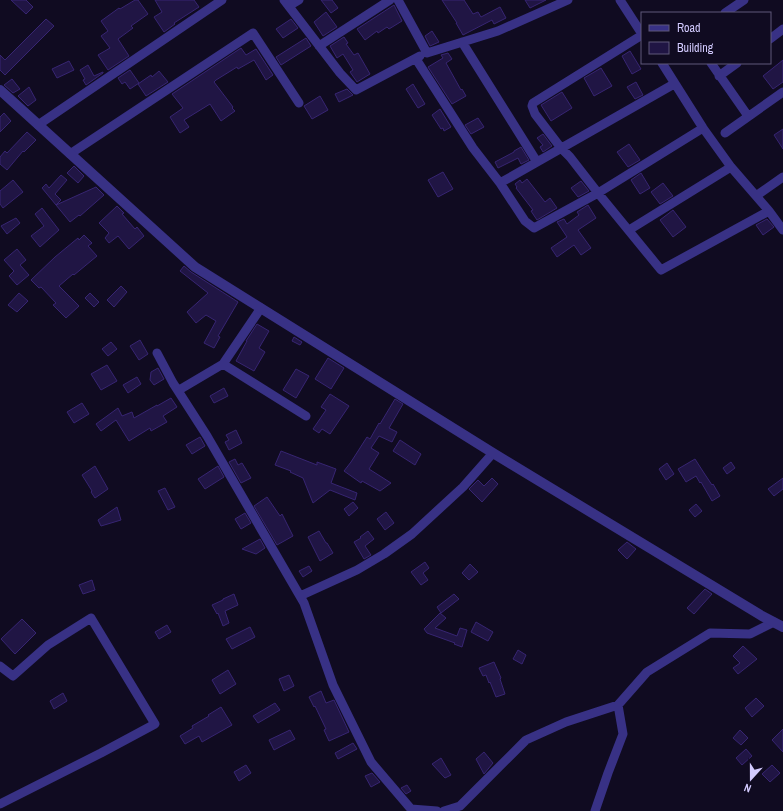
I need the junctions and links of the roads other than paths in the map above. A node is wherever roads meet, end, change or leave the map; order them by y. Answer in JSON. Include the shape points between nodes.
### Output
{"nodes":[{"id":1,"x":222,"y":0,"type":"edge"},
{"id":2,"x":299,"y":0,"type":"edge"},
{"id":3,"x":390,"y":0,"type":"edge"},
{"id":4,"x":398,"y":0,"type":"edge"},
{"id":5,"x":568,"y":0,"type":"edge"},
{"id":6,"x":620,"y":0,"type":"edge"},
{"id":7,"x":744,"y":0,"type":"edge"},
{"id":8,"x":286,"y":3,"type":"edge"},
{"id":9,"x":726,"y":12,"type":"edge"},
{"id":10,"x":783,"y":29,"type":"edge"},
{"id":11,"x":641,"y":32,"type":"edge"},
{"id":12,"x":641,"y":35,"type":"edge"},
{"id":13,"x":771,"y":38,"type":"edge"},
{"id":14,"x":462,"y":42,"type":"junction"},
{"id":15,"x":319,"y":46,"type":"junction"},
{"id":16,"x":427,"y":53,"type":"junction"},
{"id":17,"x":416,"y":58,"type":"junction"},
{"id":18,"x":663,"y":64,"type":"edge"},
{"id":19,"x":712,"y":64,"type":"edge"},
{"id":20,"x":736,"y":64,"type":"edge"},
{"id":21,"x":720,"y":76,"type":"junction"},
{"id":22,"x":674,"y":84,"type":"junction"},
{"id":23,"x":0,"y":90,"type":"edge"},
{"id":24,"x":783,"y":92,"type":"edge"},
{"id":25,"x":299,"y":103,"type":"dead end"},
{"id":26,"x":748,"y":116,"type":"junction"},
{"id":27,"x":38,"y":125,"type":"junction"},
{"id":28,"x":703,"y":128,"type":"junction"},
{"id":29,"x":725,"y":133,"type":"dead end"},
{"id":30,"x":561,"y":148,"type":"junction"},
{"id":31,"x":70,"y":154,"type":"junction"},
{"id":32,"x":537,"y":162,"type":"junction"},
{"id":33,"x":731,"y":167,"type":"junction"},
{"id":34,"x":783,"y":177,"type":"edge"},
{"id":35,"x":500,"y":183,"type":"junction"},
{"id":36,"x":598,"y":193,"type":"junction"},
{"id":37,"x":756,"y":196,"type":"junction"},
{"id":38,"x":769,"y":211,"type":"junction"},
{"id":39,"x":629,"y":230,"type":"junction"},
{"id":40,"x":783,"y":230,"type":"edge"},
{"id":41,"x":261,"y":308,"type":"junction"},
{"id":42,"x":157,"y":353,"type":"dead end"},
{"id":43,"x":223,"y":364,"type":"junction"},
{"id":44,"x":178,"y":390,"type":"junction"},
{"id":45,"x":306,"y":416,"type":"dead end"},
{"id":46,"x":493,"y":453,"type":"junction"},
{"id":47,"x":300,"y":596,"type":"junction"},
{"id":48,"x":778,"y":624,"type":"edge"},
{"id":49,"x":0,"y":666,"type":"edge"},
{"id":50,"x":618,"y":705,"type":"junction"},
{"id":51,"x":0,"y":804,"type":"edge"},
{"id":52,"x":437,"y":811,"type":"edge"},
{"id":53,"x":444,"y":811,"type":"edge"},
{"id":54,"x":595,"y":811,"type":"edge"}],
"edges":[{"from":1,"to":27,"type":"street"},
{"from":2,"to":8,"type":"street"},
{"from":3,"to":15,"type":"street"},
{"from":4,"to":16,"type":"street"},
{"from":5,"to":14,"type":"street","via":[[498,30]]},
{"from":6,"to":11,"type":"street"},
{"from":7,"to":9,"type":"street"},
{"from":8,"to":15,"type":"street"},
{"from":10,"to":13,"type":"street"},
{"from":12,"to":30,"type":"street","via":[[533,103],[535,114]]},
{"from":14,"to":16,"type":"street"},
{"from":14,"to":32,"type":"street"},
{"from":15,"to":17,"type":"street","via":[[356,90]]},
{"from":16,"to":17,"type":"street"},
{"from":17,"to":35,"type":"street","via":[[473,148]]},
{"from":18,"to":22,"type":"street"},
{"from":19,"to":21,"type":"street"},
{"from":20,"to":21,"type":"street"},
{"from":21,"to":26,"type":"street"},
{"from":22,"to":28,"type":"street"},
{"from":22,"to":30,"type":"street"},
{"from":23,"to":27,"type":"street"},
{"from":24,"to":26,"type":"street"},
{"from":25,"to":31,"type":"street","via":[[253,33]]},
{"from":26,"to":29,"type":"street"},
{"from":27,"to":31,"type":"street"},
{"from":28,"to":33,"type":"street"},
{"from":28,"to":36,"type":"street"},
{"from":30,"to":32,"type":"street"},
{"from":30,"to":36,"type":"street"},
{"from":31,"to":41,"type":"street","via":[[195,267]]},
{"from":32,"to":35,"type":"street"},
{"from":33,"to":37,"type":"street"},
{"from":33,"to":39,"type":"street"},
{"from":34,"to":37,"type":"street"},
{"from":35,"to":36,"type":"street","via":[[525,221],[534,228]]},
{"from":36,"to":39,"type":"street"},
{"from":37,"to":38,"type":"street"},
{"from":38,"to":39,"type":"street","via":[[662,270]]},
{"from":38,"to":40,"type":"street"},
{"from":41,"to":43,"type":"street"},
{"from":41,"to":46,"type":"street"},
{"from":42,"to":44,"type":"street"},
{"from":43,"to":44,"type":"street"},
{"from":43,"to":45,"type":"street"},
{"from":44,"to":47,"type":"street"},
{"from":46,"to":47,"type":"street","via":[[463,487],[412,534],[357,570]]},
{"from":46,"to":48,"type":"street"},
{"from":47,"to":52,"type":"street","via":[[333,685],[371,762],[411,809]]},
{"from":48,"to":50,"type":"street","via":[[750,634],[710,633],[647,672]]},
{"from":49,"to":51,"type":"street","via":[[13,676],[48,645],[91,618],[155,724]]},
{"from":50,"to":53,"type":"street","via":[[566,722],[526,740],[460,806]]},
{"from":50,"to":54,"type":"street","via":[[623,734]]}]}
